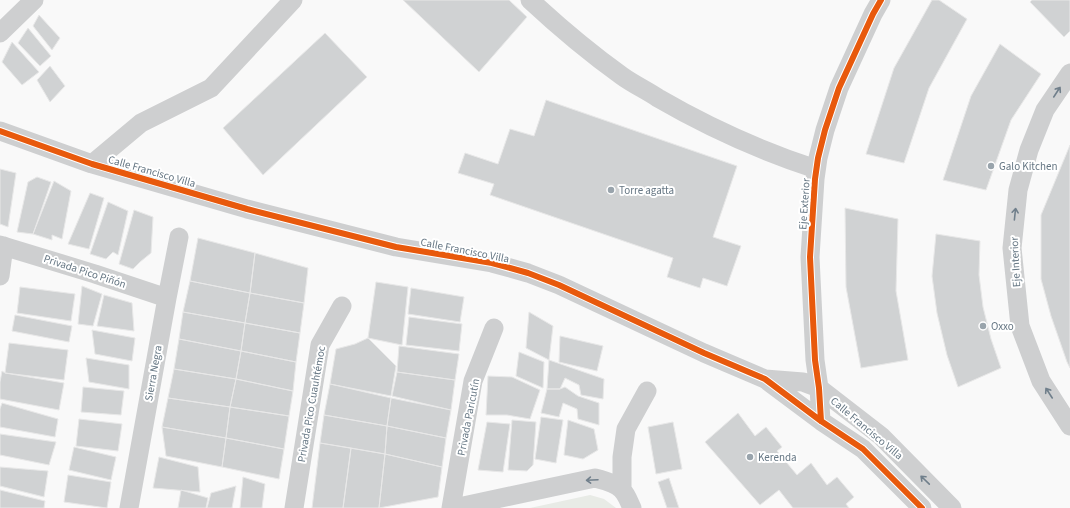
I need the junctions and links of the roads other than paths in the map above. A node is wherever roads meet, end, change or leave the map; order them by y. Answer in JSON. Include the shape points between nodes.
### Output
{"nodes":[{"id":1,"x":34,"y":0,"type":"edge"},
{"id":2,"x":530,"y":0,"type":"edge"},
{"id":3,"x":881,"y":0,"type":"edge"},
{"id":4,"x":284,"y":3,"type":"edge"},
{"id":5,"x":0,"y":33,"type":"edge"},
{"id":6,"x":1070,"y":73,"type":"edge"},
{"id":7,"x":0,"y":131,"type":"edge"},
{"id":8,"x":92,"y":164,"type":"junction"},
{"id":9,"x":816,"y":169,"type":"junction"},
{"id":10,"x":179,"y":237,"type":"dead end"},
{"id":11,"x":2,"y":245,"type":"edge"},
{"id":12,"x":0,"y":276,"type":"edge"},
{"id":13,"x":167,"y":298,"type":"junction"},
{"id":14,"x":342,"y":306,"type":"dead end"},
{"id":15,"x":494,"y":328,"type":"dead end"},
{"id":16,"x":764,"y":379,"type":"junction"},
{"id":17,"x":819,"y":388,"type":"junction"},
{"id":18,"x":647,"y":391,"type":"dead end"},
{"id":19,"x":821,"y":421,"type":"junction"},
{"id":20,"x":1070,"y":426,"type":"edge"},
{"id":21,"x":622,"y":489,"type":"junction"},
{"id":22,"x":946,"y":502,"type":"edge"},
{"id":23,"x":129,"y":508,"type":"edge"},
{"id":24,"x":294,"y":508,"type":"edge"},
{"id":25,"x":451,"y":508,"type":"edge"},
{"id":26,"x":454,"y":508,"type":"edge"},
{"id":27,"x":632,"y":508,"type":"edge"},
{"id":28,"x":922,"y":508,"type":"edge"},
{"id":29,"x":925,"y":508,"type":"edge"}],
"edges":[{"from":1,"to":5,"type":"street"},
{"from":2,"to":9,"type":"street","via":[[563,30],[623,77],[687,114],[740,140]]},
{"from":3,"to":9,"type":"street","name":"Eje Exterior","via":[[839,88]]},
{"from":4,"to":8,"type":"street","via":[[212,88],[141,124]]},
{"from":20,"to":6,"type":"street","name":"Eje Interior","one_way":true,"via":[[1041,381],[1020,326],[1012,248],[1018,190],[1029,150],[1046,110]]},
{"from":7,"to":8,"type":"street","name":"Calle Francisco Villa"},
{"from":8,"to":16,"type":"street","name":"Calle Francisco Villa","via":[[247,209],[396,247],[492,263],[528,273]]},
{"from":9,"to":17,"type":"street","name":"Eje Exterior","via":[[810,257],[815,360]]},
{"from":10,"to":13,"type":"street","name":"Sierra Negra"},
{"from":11,"to":12,"type":"street","name":"Privada Pico Piñón"},
{"from":11,"to":13,"type":"street","name":"Privada Pico Piñón"},
{"from":13,"to":23,"type":"street","name":"Sierra Negra"},
{"from":14,"to":24,"type":"street","name":"Privada Pico Cuauhtémoc","via":[[320,345]]},
{"from":15,"to":25,"type":"street","name":"Privada Paricutín","via":[[473,381]]},
{"from":16,"to":17,"type":"street","name":"Calle Francisco Villa","via":[[803,382]]},
{"from":16,"to":19,"type":"street","name":"Calle Francisco Villa"},
{"from":17,"to":19,"type":"street","name":"Eje Exterior"},
{"from":22,"to":17,"type":"street","name":"Calle Francisco Villa","one_way":true,"via":[[881,436]]},
{"from":18,"to":21,"type":"street","via":[[626,429],[622,457]]},
{"from":19,"to":28,"type":"street","name":"Calle Francisco Villa","via":[[863,449]]},
{"from":21,"to":26,"type":"street","one_way":true,"via":[[595,478]]},
{"from":21,"to":27,"type":"street"},
{"from":22,"to":29,"type":"street"}]}
